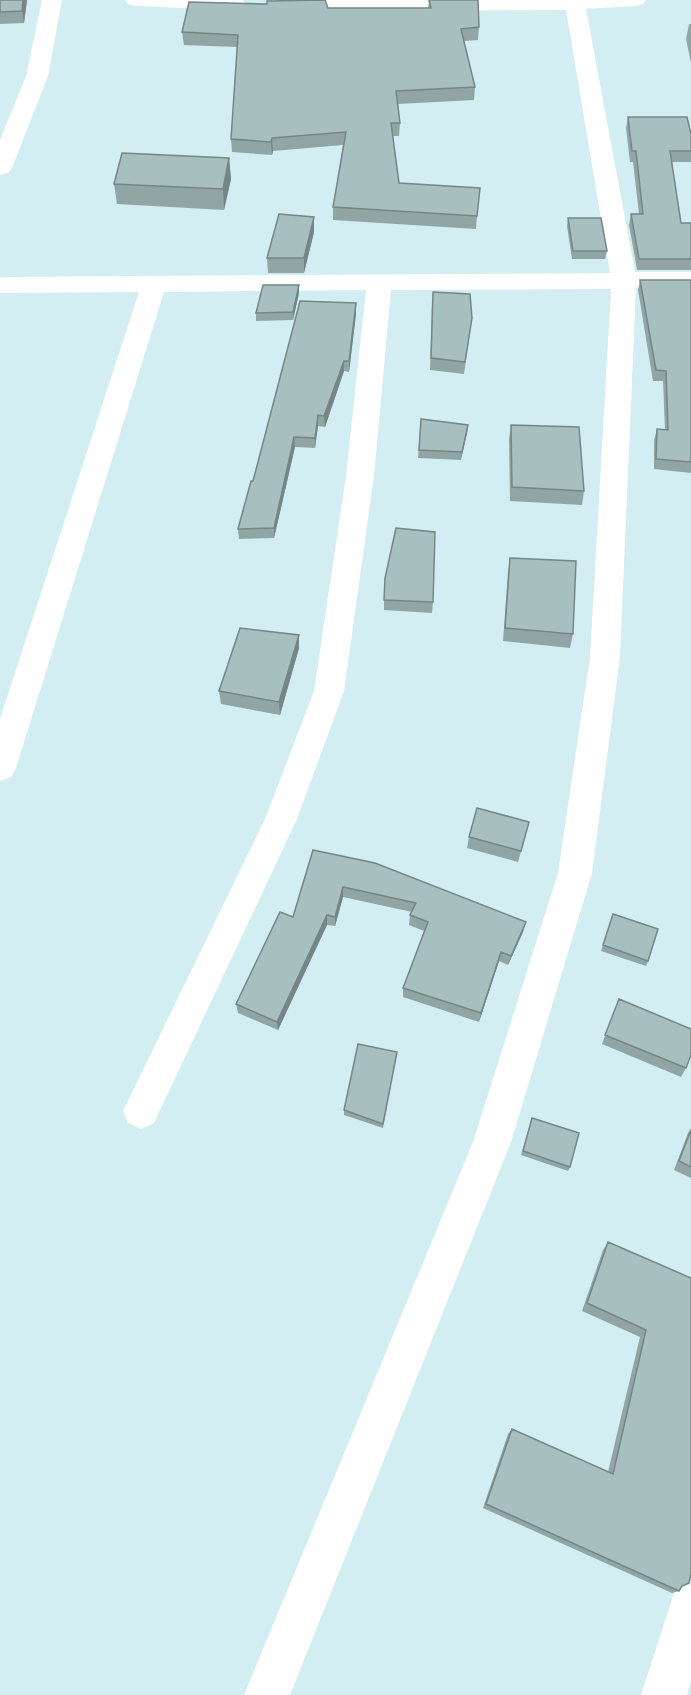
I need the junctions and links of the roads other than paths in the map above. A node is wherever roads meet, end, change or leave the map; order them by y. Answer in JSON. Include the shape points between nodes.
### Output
{"nodes":[{"id":1,"x":52,"y":0,"type":"edge"},
{"id":2,"x":135,"y":0,"type":"edge"},
{"id":3,"x":636,"y":0,"type":"edge"},
{"id":4,"x":408,"y":2,"type":"edge"},
{"id":5,"x":574,"y":2,"type":"edge"},
{"id":6,"x":256,"y":3,"type":"edge"},
{"id":7,"x":0,"y":168,"type":"edge"},
{"id":8,"x":624,"y":280,"type":"junction"},
{"id":9,"x":691,"y":280,"type":"edge"},
{"id":10,"x":154,"y":284,"type":"junction"},
{"id":11,"x":379,"y":284,"type":"junction"},
{"id":12,"x":0,"y":285,"type":"edge"},
{"id":13,"x":0,"y":768,"type":"edge"},
{"id":14,"x":141,"y":1111,"type":"dead end"},
{"id":15,"x":691,"y":1606,"type":"edge"},
{"id":16,"x":267,"y":1695,"type":"edge"},
{"id":17,"x":664,"y":1695,"type":"edge"}],
"edges":[{"from":1,"to":7,"type":"street","via":[[37,76]]},
{"from":2,"to":6,"type":"street"},
{"from":3,"to":5,"type":"street"},
{"from":4,"to":5,"type":"street"},
{"from":4,"to":6,"type":"street"},
{"from":5,"to":8,"type":"street"},
{"from":8,"to":9,"type":"street"},
{"from":8,"to":11,"type":"street"},
{"from":8,"to":16,"type":"street","via":[[605,657],[576,873],[492,1142]]},
{"from":10,"to":11,"type":"street"},
{"from":10,"to":12,"type":"street"},
{"from":10,"to":13,"type":"street"},
{"from":11,"to":14,"type":"street","via":[[360,476],[328,691],[281,819]]},
{"from":15,"to":17,"type":"street"}]}
